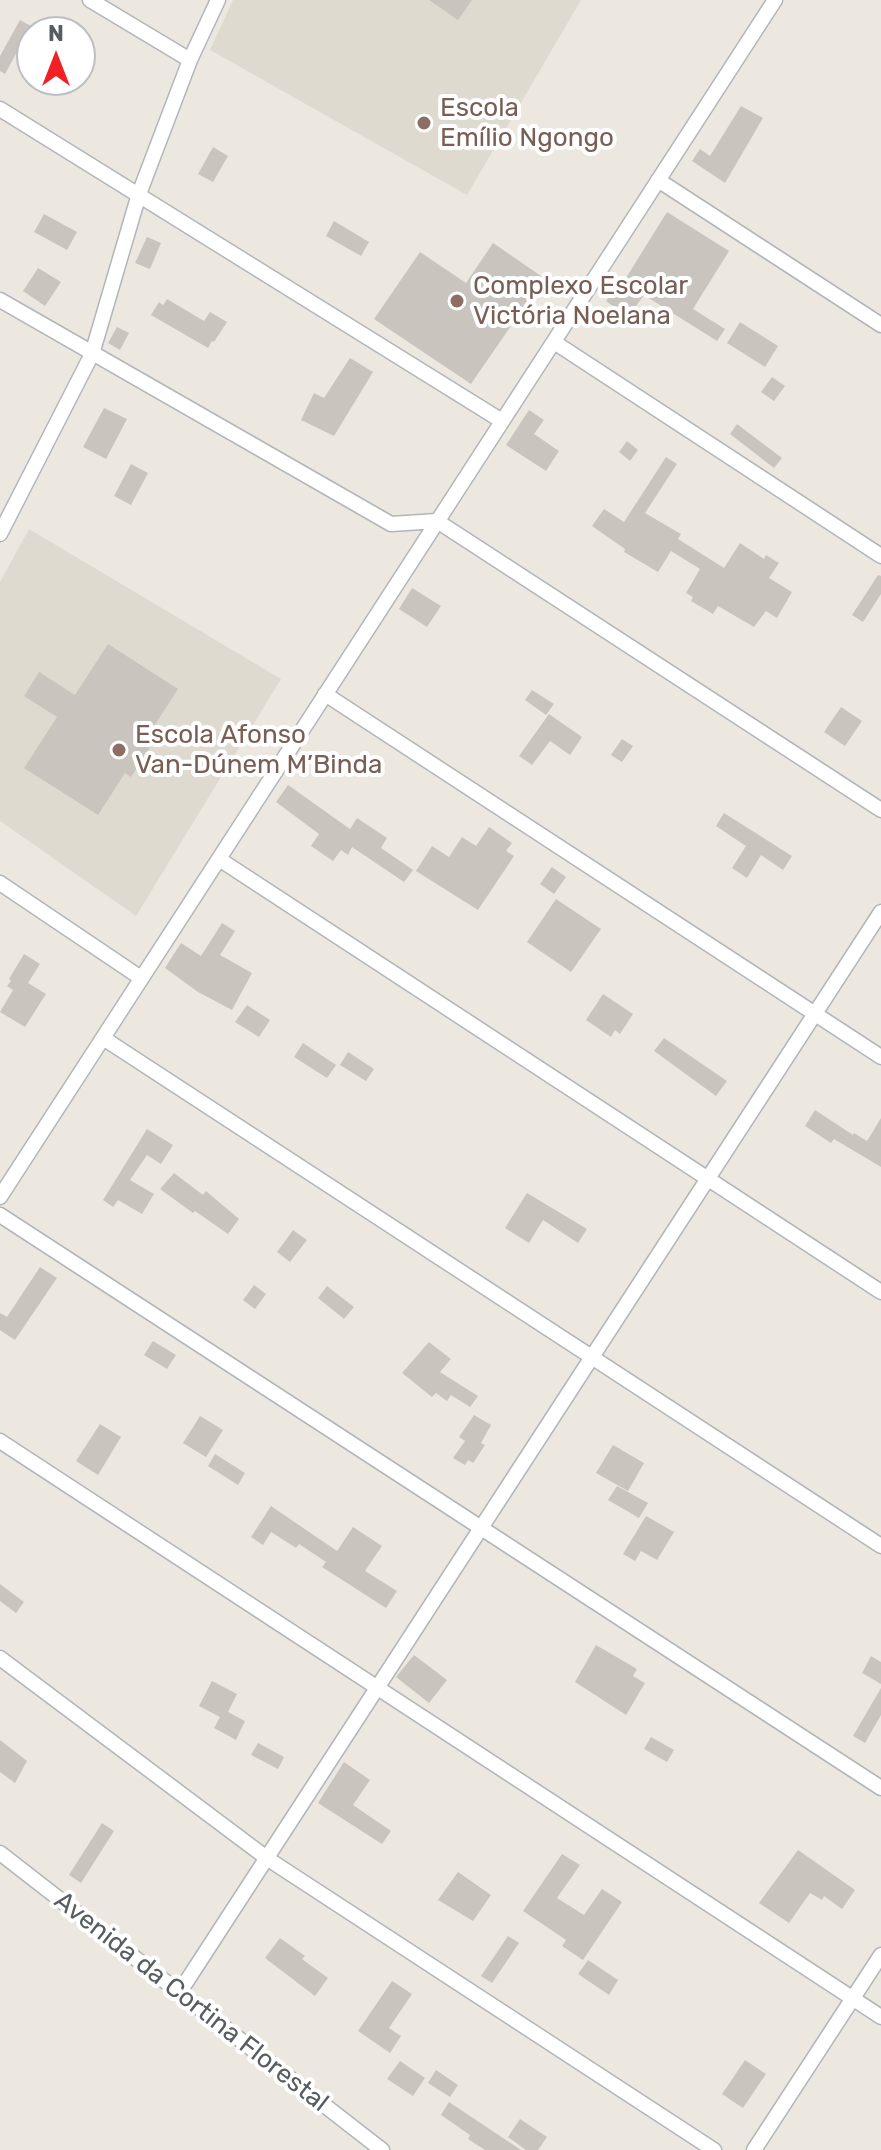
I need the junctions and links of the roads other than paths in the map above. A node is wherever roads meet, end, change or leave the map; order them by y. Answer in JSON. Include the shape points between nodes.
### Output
{"nodes":[{"id":1,"x":90,"y":0,"type":"edge"},
{"id":2,"x":218,"y":0,"type":"edge"},
{"id":3,"x":775,"y":0,"type":"edge"},
{"id":4,"x":190,"y":60,"type":"junction"},
{"id":5,"x":0,"y":109,"type":"edge"},
{"id":6,"x":658,"y":180,"type":"junction"},
{"id":7,"x":139,"y":194,"type":"junction"},
{"id":8,"x":0,"y":300,"type":"edge"},
{"id":9,"x":881,"y":325,"type":"edge"},
{"id":10,"x":554,"y":342,"type":"junction"},
{"id":11,"x":92,"y":354,"type":"junction"},
{"id":12,"x":502,"y":421,"type":"junction"},
{"id":13,"x":437,"y":521,"type":"junction"},
{"id":14,"x":0,"y":534,"type":"edge"},
{"id":15,"x":881,"y":556,"type":"edge"},
{"id":16,"x":325,"y":694,"type":"junction"},
{"id":17,"x":881,"y":810,"type":"edge"},
{"id":18,"x":219,"y":859,"type":"junction"},
{"id":19,"x":0,"y":883,"type":"edge"},
{"id":20,"x":881,"y":912,"type":"edge"},
{"id":21,"x":141,"y":978,"type":"junction"},
{"id":22,"x":815,"y":1014,"type":"junction"},
{"id":23,"x":103,"y":1038,"type":"junction"},
{"id":24,"x":881,"y":1057,"type":"edge"},
{"id":25,"x":708,"y":1179,"type":"junction"},
{"id":26,"x":0,"y":1197,"type":"edge"},
{"id":27,"x":0,"y":1215,"type":"edge"},
{"id":28,"x":881,"y":1292,"type":"edge"},
{"id":29,"x":592,"y":1357,"type":"junction"},
{"id":30,"x":0,"y":1441,"type":"edge"},
{"id":31,"x":481,"y":1528,"type":"junction"},
{"id":32,"x":881,"y":1546,"type":"edge"},
{"id":33,"x":0,"y":1658,"type":"edge"},
{"id":34,"x":377,"y":1687,"type":"junction"},
{"id":35,"x":881,"y":1788,"type":"edge"},
{"id":36,"x":0,"y":1853,"type":"edge"},
{"id":37,"x":268,"y":1859,"type":"junction"},
{"id":38,"x":881,"y":1955,"type":"edge"},
{"id":39,"x":179,"y":1993,"type":"junction"},
{"id":40,"x":853,"y":1998,"type":"junction"},
{"id":41,"x":881,"y":2017,"type":"edge"},
{"id":42,"x":382,"y":2150,"type":"edge"},
{"id":43,"x":714,"y":2150,"type":"edge"},
{"id":44,"x":754,"y":2150,"type":"edge"}],
"edges":[{"from":1,"to":4,"type":"street"},
{"from":2,"to":4,"type":"street"},
{"from":3,"to":6,"type":"street"},
{"from":4,"to":7,"type":"street"},
{"from":5,"to":7,"type":"street"},
{"from":6,"to":9,"type":"street"},
{"from":6,"to":10,"type":"street"},
{"from":7,"to":11,"type":"street"},
{"from":7,"to":12,"type":"street"},
{"from":8,"to":11,"type":"street"},
{"from":10,"to":12,"type":"street"},
{"from":10,"to":15,"type":"street"},
{"from":11,"to":13,"type":"street","via":[[391,524]]},
{"from":11,"to":14,"type":"street"},
{"from":12,"to":13,"type":"street"},
{"from":13,"to":16,"type":"street"},
{"from":13,"to":17,"type":"street"},
{"from":16,"to":18,"type":"street"},
{"from":16,"to":22,"type":"street"},
{"from":18,"to":21,"type":"street"},
{"from":18,"to":25,"type":"street"},
{"from":19,"to":21,"type":"street"},
{"from":20,"to":22,"type":"street"},
{"from":21,"to":23,"type":"street"},
{"from":22,"to":24,"type":"street"},
{"from":22,"to":25,"type":"street"},
{"from":23,"to":26,"type":"street"},
{"from":23,"to":29,"type":"street"},
{"from":25,"to":28,"type":"street"},
{"from":25,"to":29,"type":"street"},
{"from":27,"to":31,"type":"street"},
{"from":29,"to":31,"type":"street"},
{"from":29,"to":32,"type":"street"},
{"from":30,"to":34,"type":"street"},
{"from":31,"to":34,"type":"street"},
{"from":31,"to":35,"type":"street"},
{"from":33,"to":37,"type":"street"},
{"from":34,"to":37,"type":"street"},
{"from":34,"to":40,"type":"street"},
{"from":36,"to":39,"type":"street","name":"Avenida da Cortina Florestal"},
{"from":37,"to":39,"type":"street"},
{"from":37,"to":43,"type":"street"},
{"from":38,"to":40,"type":"street"},
{"from":39,"to":42,"type":"street","name":"Avenida da Cortina Florestal"},
{"from":40,"to":41,"type":"street"},
{"from":40,"to":44,"type":"street"}]}
